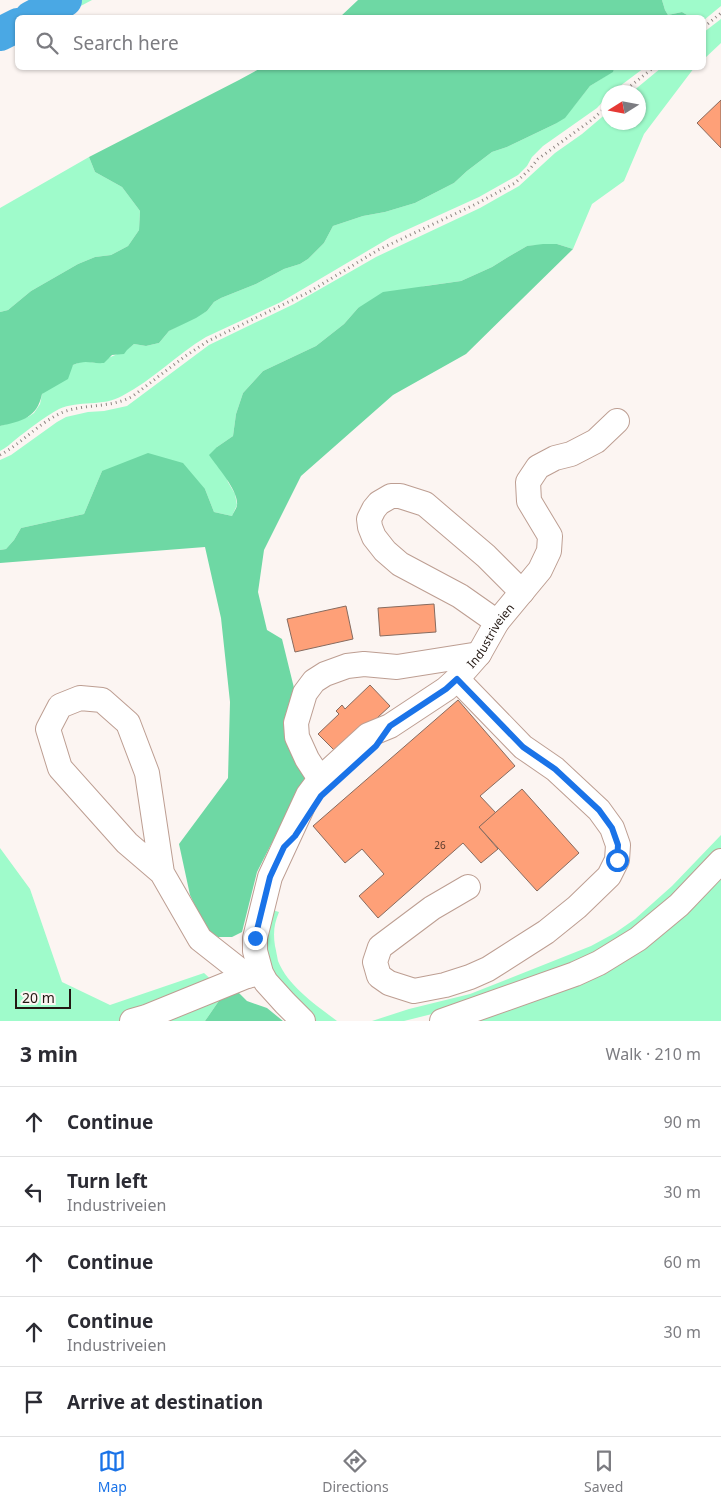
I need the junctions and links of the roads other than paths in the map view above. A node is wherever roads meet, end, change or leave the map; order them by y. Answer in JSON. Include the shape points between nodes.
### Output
{"nodes":[{"id":1,"x":617,"y":421,"type":"dead end"},
{"id":2,"x":522,"y":592,"type":"junction"},
{"id":3,"x":497,"y":622,"type":"junction"},
{"id":4,"x":479,"y":654,"type":"junction"},
{"id":5,"x":457,"y":679,"type":"junction"},
{"id":6,"x":390,"y":726,"type":"junction"},
{"id":7,"x":320,"y":779,"type":"junction"},
{"id":8,"x":284,"y":847,"type":"junction"},
{"id":9,"x":721,"y":861,"type":"edge"},
{"id":10,"x":162,"y":872,"type":"junction"},
{"id":11,"x":468,"y":887,"type":"dead end"},
{"id":12,"x":254,"y":974,"type":"junction"},
{"id":13,"x":132,"y":1021,"type":"edge"},
{"id":14,"x":303,"y":1021,"type":"edge"},
{"id":15,"x":442,"y":1021,"type":"edge"}],
"edges":[{"from":1,"to":2,"type":"street","name":"Industriveien","via":[[596,441],[538,467],[528,482],[529,501],[550,536],[550,544],[540,570]]},
{"from":2,"to":3,"type":"street","name":"Industriveien"},
{"from":2,"to":3,"type":"street","via":[[425,504],[391,496],[374,509],[370,528],[385,552]]},
{"from":3,"to":4,"type":"street","name":"Industriveien"},
{"from":4,"to":5,"type":"street","name":"Industriveien"},
{"from":4,"to":7,"type":"street","via":[[397,667],[347,666],[314,680],[305,693],[296,724],[297,737]]},
{"from":5,"to":6,"type":"street","name":"Industriveien"},
{"from":5,"to":11,"type":"street","via":[[523,747],[555,769],[599,810],[612,828],[618,845],[617,860],[609,876],[577,907],[546,932],[488,969],[444,985],[414,990],[389,983],[379,976],[375,962],[380,947],[432,908]]},
{"from":6,"to":7,"type":"street","name":"Industriveien","via":[[368,735]]},
{"from":6,"to":8,"type":"street","via":[[376,746],[321,796]]},
{"from":7,"to":8,"type":"street","name":"Industriveien","via":[[308,794]]},
{"from":8,"to":12,"type":"street","name":"Industriveien","via":[[270,877],[255,938]]},
{"from":9,"to":15,"type":"street","via":[[679,905],[638,939],[599,963]]},
{"from":10,"to":10,"type":"street","via":[[147,773],[128,723],[102,700],[80,698],[60,706],[48,729],[60,768],[127,843]]},
{"from":10,"to":12,"type":"street","via":[[200,939]]},
{"from":12,"to":13,"type":"street"},
{"from":12,"to":14,"type":"street","name":"Industriveien","via":[[266,982]]}]}
